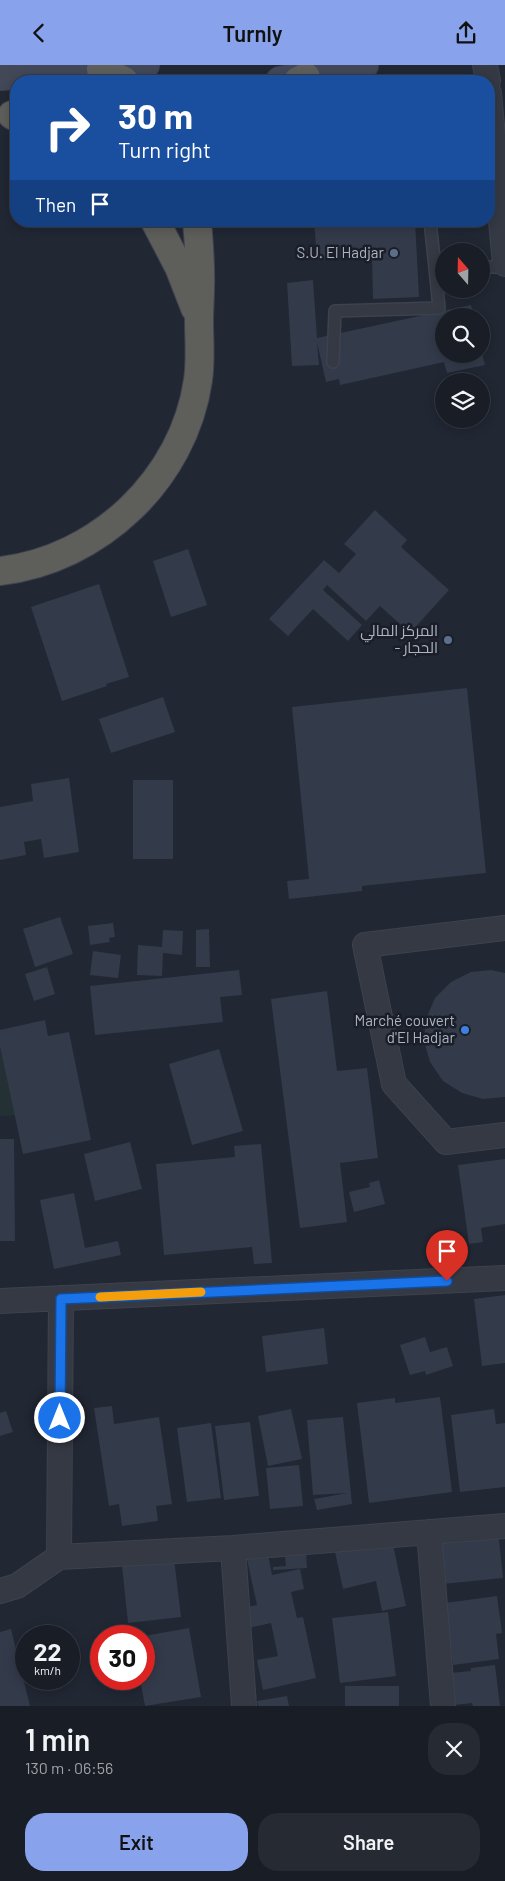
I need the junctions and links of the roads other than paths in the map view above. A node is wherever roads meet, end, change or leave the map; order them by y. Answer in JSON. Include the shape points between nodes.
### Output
{"nodes":[{"id":1,"x":145,"y":65,"type":"edge"},
{"id":2,"x":364,"y":65,"type":"edge"},
{"id":3,"x":112,"y":75,"type":"edge"},
{"id":4,"x":318,"y":75,"type":"edge"},
{"id":5,"x":495,"y":158,"type":"edge"},
{"id":6,"x":158,"y":227,"type":"edge"},
{"id":7,"x":198,"y":227,"type":"edge"},
{"id":8,"x":431,"y":227,"type":"edge"},
{"id":9,"x":435,"y":247,"type":"edge"},
{"id":10,"x":505,"y":265,"type":"edge"},
{"id":11,"x":490,"y":266,"type":"edge"},
{"id":12,"x":439,"y":298,"type":"edge"},
{"id":13,"x":199,"y":319,"type":"junction"},
{"id":14,"x":333,"y":362,"type":"dead end"},
{"id":15,"x":0,"y":571,"type":"edge"},
{"id":16,"x":505,"y":928,"type":"edge"},
{"id":17,"x":505,"y":1135,"type":"edge"},
{"id":18,"x":505,"y":1278,"type":"edge"},
{"id":19,"x":61,"y":1299,"type":"junction"},
{"id":20,"x":0,"y":1301,"type":"edge"},
{"id":21,"x":505,"y":1525,"type":"edge"},
{"id":22,"x":430,"y":1532,"type":"junction"},
{"id":23,"x":233,"y":1548,"type":"junction"},
{"id":24,"x":59,"y":1557,"type":"junction"},
{"id":25,"x":0,"y":1591,"type":"edge"},
{"id":26,"x":244,"y":1706,"type":"edge"},
{"id":27,"x":443,"y":1706,"type":"edge"}],
"edges":[{"from":1,"to":3,"type":"main road"},
{"from":2,"to":4,"type":"main road"},
{"from":5,"to":10,"type":"street"},
{"from":6,"to":13,"type":"highway","via":[[179,267]]},
{"from":7,"to":13,"type":"highway"},
{"from":8,"to":9,"type":"lane"},
{"from":10,"to":11,"type":"lane"},
{"from":12,"to":14,"type":"lane","via":[[439,308],[335,311]]},
{"from":13,"to":15,"type":"highway","via":[[199,365],[191,411],[180,441],[146,493],[100,535],[72,550],[44,562]]},
{"from":16,"to":17,"type":"street","via":[[365,945],[394,1084],[446,1142]]},
{"from":18,"to":19,"type":"street"},
{"from":19,"to":20,"type":"street"},
{"from":19,"to":24,"type":"street"},
{"from":21,"to":22,"type":"street"},
{"from":22,"to":23,"type":"street"},
{"from":22,"to":27,"type":"street"},
{"from":23,"to":24,"type":"street"},
{"from":23,"to":26,"type":"street"},
{"from":24,"to":25,"type":"street","via":[[17,1585]]}]}
